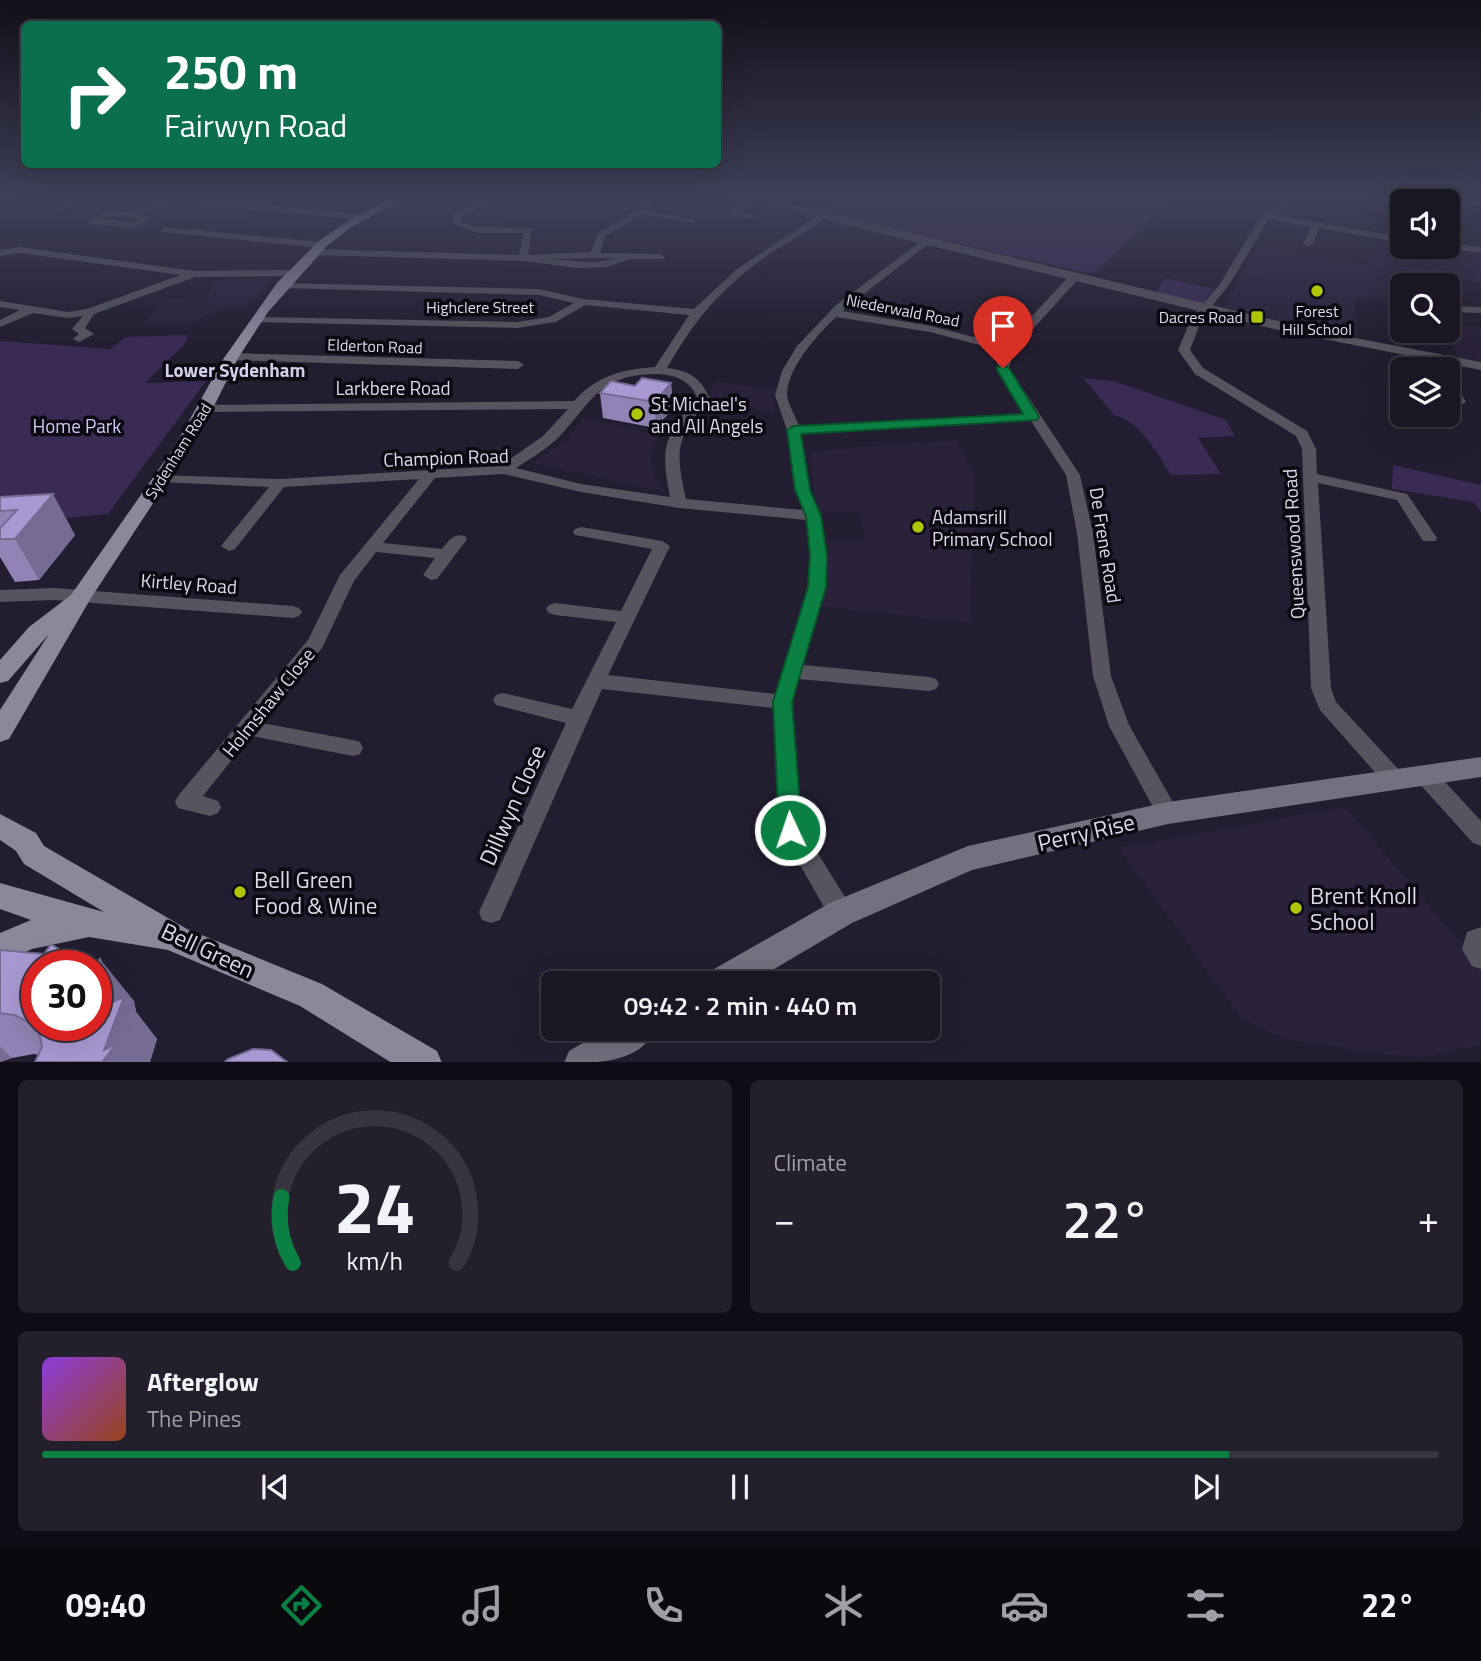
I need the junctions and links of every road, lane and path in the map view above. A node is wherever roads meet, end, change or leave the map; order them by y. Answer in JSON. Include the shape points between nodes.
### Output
{"nodes":[{"id":1,"x":317,"y":248,"type":"edge"},
{"id":2,"x":329,"y":249,"type":"edge"},
{"id":3,"x":526,"y":249,"type":"edge"},
{"id":4,"x":597,"y":249,"type":"edge"},
{"id":5,"x":769,"y":249,"type":"edge"},
{"id":6,"x":918,"y":249,"type":"edge"},
{"id":7,"x":961,"y":249,"type":"edge"},
{"id":8,"x":1245,"y":249,"type":"edge"},
{"id":9,"x":0,"y":253,"type":"edge"},
{"id":10,"x":595,"y":254,"type":"junction"},
{"id":11,"x":628,"y":256,"type":"junction"},
{"id":12,"x":660,"y":257,"type":"dead end"},
{"id":13,"x":524,"y":258,"type":"junction"},
{"id":14,"x":194,"y":274,"type":"junction"},
{"id":15,"x":293,"y":274,"type":"junction"},
{"id":16,"x":1076,"y":275,"type":"junction"},
{"id":17,"x":283,"y":285,"type":"junction"},
{"id":18,"x":583,"y":302,"type":"junction"},
{"id":19,"x":0,"y":304,"type":"edge"},
{"id":20,"x":1208,"y":308,"type":"junction"},
{"id":21,"x":32,"y":309,"type":"junction"},
{"id":22,"x":1460,"y":309,"type":"edge"},
{"id":23,"x":1481,"y":310,"type":"edge"},
{"id":24,"x":89,"y":312,"type":"junction"},
{"id":25,"x":697,"y":312,"type":"junction"},
{"id":26,"x":834,"y":313,"type":"junction"},
{"id":27,"x":258,"y":320,"type":"junction"},
{"id":28,"x":0,"y":324,"type":"edge"},
{"id":29,"x":79,"y":340,"type":"dead end"},
{"id":30,"x":1008,"y":349,"type":"junction"},
{"id":31,"x":231,"y":357,"type":"junction"},
{"id":32,"x":1409,"y":357,"type":"edge"},
{"id":33,"x":518,"y":365,"type":"dead end"},
{"id":34,"x":1460,"y":365,"type":"edge"},
{"id":35,"x":1481,"y":366,"type":"edge"},
{"id":36,"x":659,"y":371,"type":"junction"},
{"id":37,"x":580,"y":405,"type":"junction"},
{"id":38,"x":207,"y":408,"type":"junction"},
{"id":39,"x":1032,"y":417,"type":"junction"},
{"id":40,"x":794,"y":430,"type":"junction"},
{"id":41,"x":504,"y":470,"type":"junction"},
{"id":42,"x":430,"y":475,"type":"junction"},
{"id":43,"x":1311,"y":477,"type":"junction"},
{"id":44,"x":162,"y":478,"type":"junction"},
{"id":45,"x":279,"y":483,"type":"junction"},
{"id":46,"x":679,"y":503,"type":"junction"},
{"id":47,"x":813,"y":516,"type":"junction"},
{"id":48,"x":581,"y":532,"type":"dead end"},
{"id":49,"x":459,"y":538,"type":"dead end"},
{"id":50,"x":1429,"y":538,"type":"dead end"},
{"id":51,"x":229,"y":546,"type":"dead end"},
{"id":52,"x":372,"y":547,"type":"junction"},
{"id":53,"x":446,"y":554,"type":"junction"},
{"id":54,"x":431,"y":575,"type":"dead end"},
{"id":55,"x":0,"y":596,"type":"edge"},
{"id":56,"x":81,"y":596,"type":"junction"},
{"id":57,"x":555,"y":610,"type":"dead end"},
{"id":58,"x":293,"y":612,"type":"dead end"},
{"id":59,"x":628,"y":618,"type":"junction"},
{"id":60,"x":791,"y":671,"type":"junction"},
{"id":61,"x":0,"y":676,"type":"edge"},
{"id":62,"x":597,"y":681,"type":"junction"},
{"id":63,"x":929,"y":684,"type":"dead end"},
{"id":64,"x":503,"y":700,"type":"dead end"},
{"id":65,"x":783,"y":702,"type":"junction"},
{"id":66,"x":578,"y":718,"type":"junction"},
{"id":67,"x":248,"y":728,"type":"junction"},
{"id":68,"x":0,"y":732,"type":"edge"},
{"id":69,"x":353,"y":748,"type":"dead end"},
{"id":70,"x":1481,"y":767,"type":"edge"},
{"id":71,"x":1426,"y":776,"type":"junction"},
{"id":72,"x":1395,"y":780,"type":"junction"},
{"id":73,"x":210,"y":807,"type":"dead end"},
{"id":74,"x":1168,"y":813,"type":"junction"},
{"id":75,"x":0,"y":826,"type":"edge"},
{"id":76,"x":1481,"y":836,"type":"edge"},
{"id":77,"x":0,"y":896,"type":"edge"},
{"id":78,"x":491,"y":912,"type":"dead end"},
{"id":79,"x":841,"y":913,"type":"junction"},
{"id":80,"x":88,"y":925,"type":"junction"},
{"id":81,"x":176,"y":939,"type":"junction"},
{"id":82,"x":1481,"y":939,"type":"edge"},
{"id":83,"x":0,"y":948,"type":"edge"},
{"id":84,"x":1481,"y":957,"type":"edge"},
{"id":85,"x":741,"y":971,"type":"edge"},
{"id":86,"x":618,"y":1041,"type":"edge"},
{"id":87,"x":425,"y":1062,"type":"edge"},
{"id":88,"x":581,"y":1062,"type":"edge"}],
"edges":[{"from":1,"to":15,"type":"main road","name":"Sydenham Road"},
{"from":2,"to":13,"type":"street"},
{"from":3,"to":13,"type":"street"},
{"from":4,"to":10,"type":"street"},
{"from":5,"to":25,"type":"street"},
{"from":6,"to":26,"type":"street"},
{"from":7,"to":16,"type":"street"},
{"from":8,"to":20,"type":"street"},
{"from":9,"to":14,"type":"street","via":[[20,250]]},
{"from":10,"to":11,"type":"street"},
{"from":10,"to":13,"type":"street"},
{"from":11,"to":12,"type":"street"},
{"from":11,"to":13,"type":"street","via":[[619,263],[602,265]]},
{"from":14,"to":15,"type":"street"},
{"from":14,"to":24,"type":"street"},
{"from":15,"to":17,"type":"main road","name":"Sydenham Road"},
{"from":16,"to":20,"type":"street"},
{"from":16,"to":30,"type":"street"},
{"from":17,"to":18,"type":"street","via":[[539,292]]},
{"from":17,"to":27,"type":"main road","name":"Sydenham Road"},
{"from":18,"to":25,"type":"street"},
{"from":18,"to":27,"type":"street","name":"Highclere Street","via":[[552,320],[517,325]]},
{"from":19,"to":21,"type":"street"},
{"from":20,"to":32,"type":"street"},
{"from":20,"to":43,"type":"street","name":"Queenswood Road","via":[[1197,317],[1184,350],[1188,359],[1209,379],[1302,434],[1310,449]]},
{"from":21,"to":24,"type":"street","via":[[68,315]]},
{"from":21,"to":28,"type":"street"},
{"from":22,"to":23,"type":"street"},
{"from":24,"to":29,"type":"street","via":[[78,329],[88,334]]},
{"from":25,"to":36,"type":"street"},
{"from":26,"to":30,"type":"street","name":"Niederwald Road","via":[[931,329]]},
{"from":26,"to":40,"type":"street","via":[[783,383],[781,396]]},
{"from":27,"to":31,"type":"main road","name":"Sydenham Road"},
{"from":30,"to":39,"type":"street","name":"De Frene Road","via":[[1003,368]]},
{"from":31,"to":33,"type":"street","name":"Elderton Road"},
{"from":31,"to":38,"type":"main road","name":"Sydenham Road"},
{"from":34,"to":35,"type":"street"},
{"from":36,"to":37,"type":"street","via":[[621,375],[598,384]]},
{"from":36,"to":46,"type":"street","via":[[693,379],[701,387],[702,397],[670,441],[668,455]]},
{"from":37,"to":38,"type":"street","name":"Larkbere Road"},
{"from":37,"to":41,"type":"street","via":[[548,439]]},
{"from":38,"to":44,"type":"main road","name":"Sydenham Road"},
{"from":39,"to":40,"type":"street"},
{"from":39,"to":74,"type":"street","name":"De Frene Road","via":[[1073,475],[1085,533],[1102,676],[1119,726]]},
{"from":40,"to":47,"type":"street","via":[[802,490]]},
{"from":41,"to":42,"type":"street","name":"Champion Road"},
{"from":41,"to":46,"type":"street","name":"Champion Road"},
{"from":42,"to":45,"type":"street","name":"Champion Road"},
{"from":42,"to":52,"type":"street","name":"Holmshaw Close"},
{"from":43,"to":50,"type":"street","via":[[1402,497]]},
{"from":43,"to":72,"type":"street","name":"Queenswood Road","via":[[1321,688],[1326,705]]},
{"from":44,"to":45,"type":"street","name":"Champion Road"},
{"from":44,"to":56,"type":"main road","name":"Sydenham Road"},
{"from":45,"to":51,"type":"street"},
{"from":46,"to":47,"type":"street","name":"Champion Road"},
{"from":47,"to":60,"type":"street","via":[[817,587]]},
{"from":48,"to":59,"type":"street","name":"Dillwyn Close","via":[[662,546]]},
{"from":49,"to":53,"type":"street"},
{"from":52,"to":53,"type":"street"},
{"from":52,"to":67,"type":"street","name":"Holmshaw Close","via":[[346,579],[316,643]]},
{"from":53,"to":54,"type":"street"},
{"from":55,"to":56,"type":"street","name":"Kirtley Road"},
{"from":56,"to":58,"type":"street","name":"Kirtley Road"},
{"from":56,"to":61,"type":"main road","name":"Sydenham Road","via":[[37,632]]},
{"from":56,"to":68,"type":"main road","name":"Sydenham Road"},
{"from":57,"to":59,"type":"street"},
{"from":59,"to":62,"type":"street","name":"Dillwyn Close"},
{"from":60,"to":63,"type":"street"},
{"from":60,"to":65,"type":"street"},
{"from":62,"to":65,"type":"street"},
{"from":62,"to":66,"type":"street","name":"Dillwyn Close"},
{"from":64,"to":66,"type":"street"},
{"from":65,"to":79,"type":"street","via":[[790,830]]},
{"from":66,"to":78,"type":"street","name":"Dillwyn Close"},
{"from":67,"to":69,"type":"street"},
{"from":67,"to":73,"type":"street","name":"Holmshaw Close","via":[[186,802]]},
{"from":70,"to":71,"type":"main road","name":"Perry Rise"},
{"from":71,"to":72,"type":"main road","name":"Perry Rise"},
{"from":71,"to":76,"type":"street"},
{"from":72,"to":74,"type":"main road","name":"Perry Rise"},
{"from":74,"to":79,"type":"main road","name":"Perry Rise","via":[[968,858]]},
{"from":75,"to":81,"type":"main road","name":"Bell Green","via":[[26,842],[34,855]]},
{"from":77,"to":80,"type":"main road"},
{"from":79,"to":85,"type":"main road","name":"Perry Rise"},
{"from":80,"to":81,"type":"main road"},
{"from":80,"to":83,"type":"main road","via":[[30,935]]},
{"from":81,"to":87,"type":"main road","name":"Bell Green","via":[[311,995]]},
{"from":82,"to":84,"type":"street","via":[[1476,940],[1475,949]]},
{"from":86,"to":88,"type":"main road"}]}
